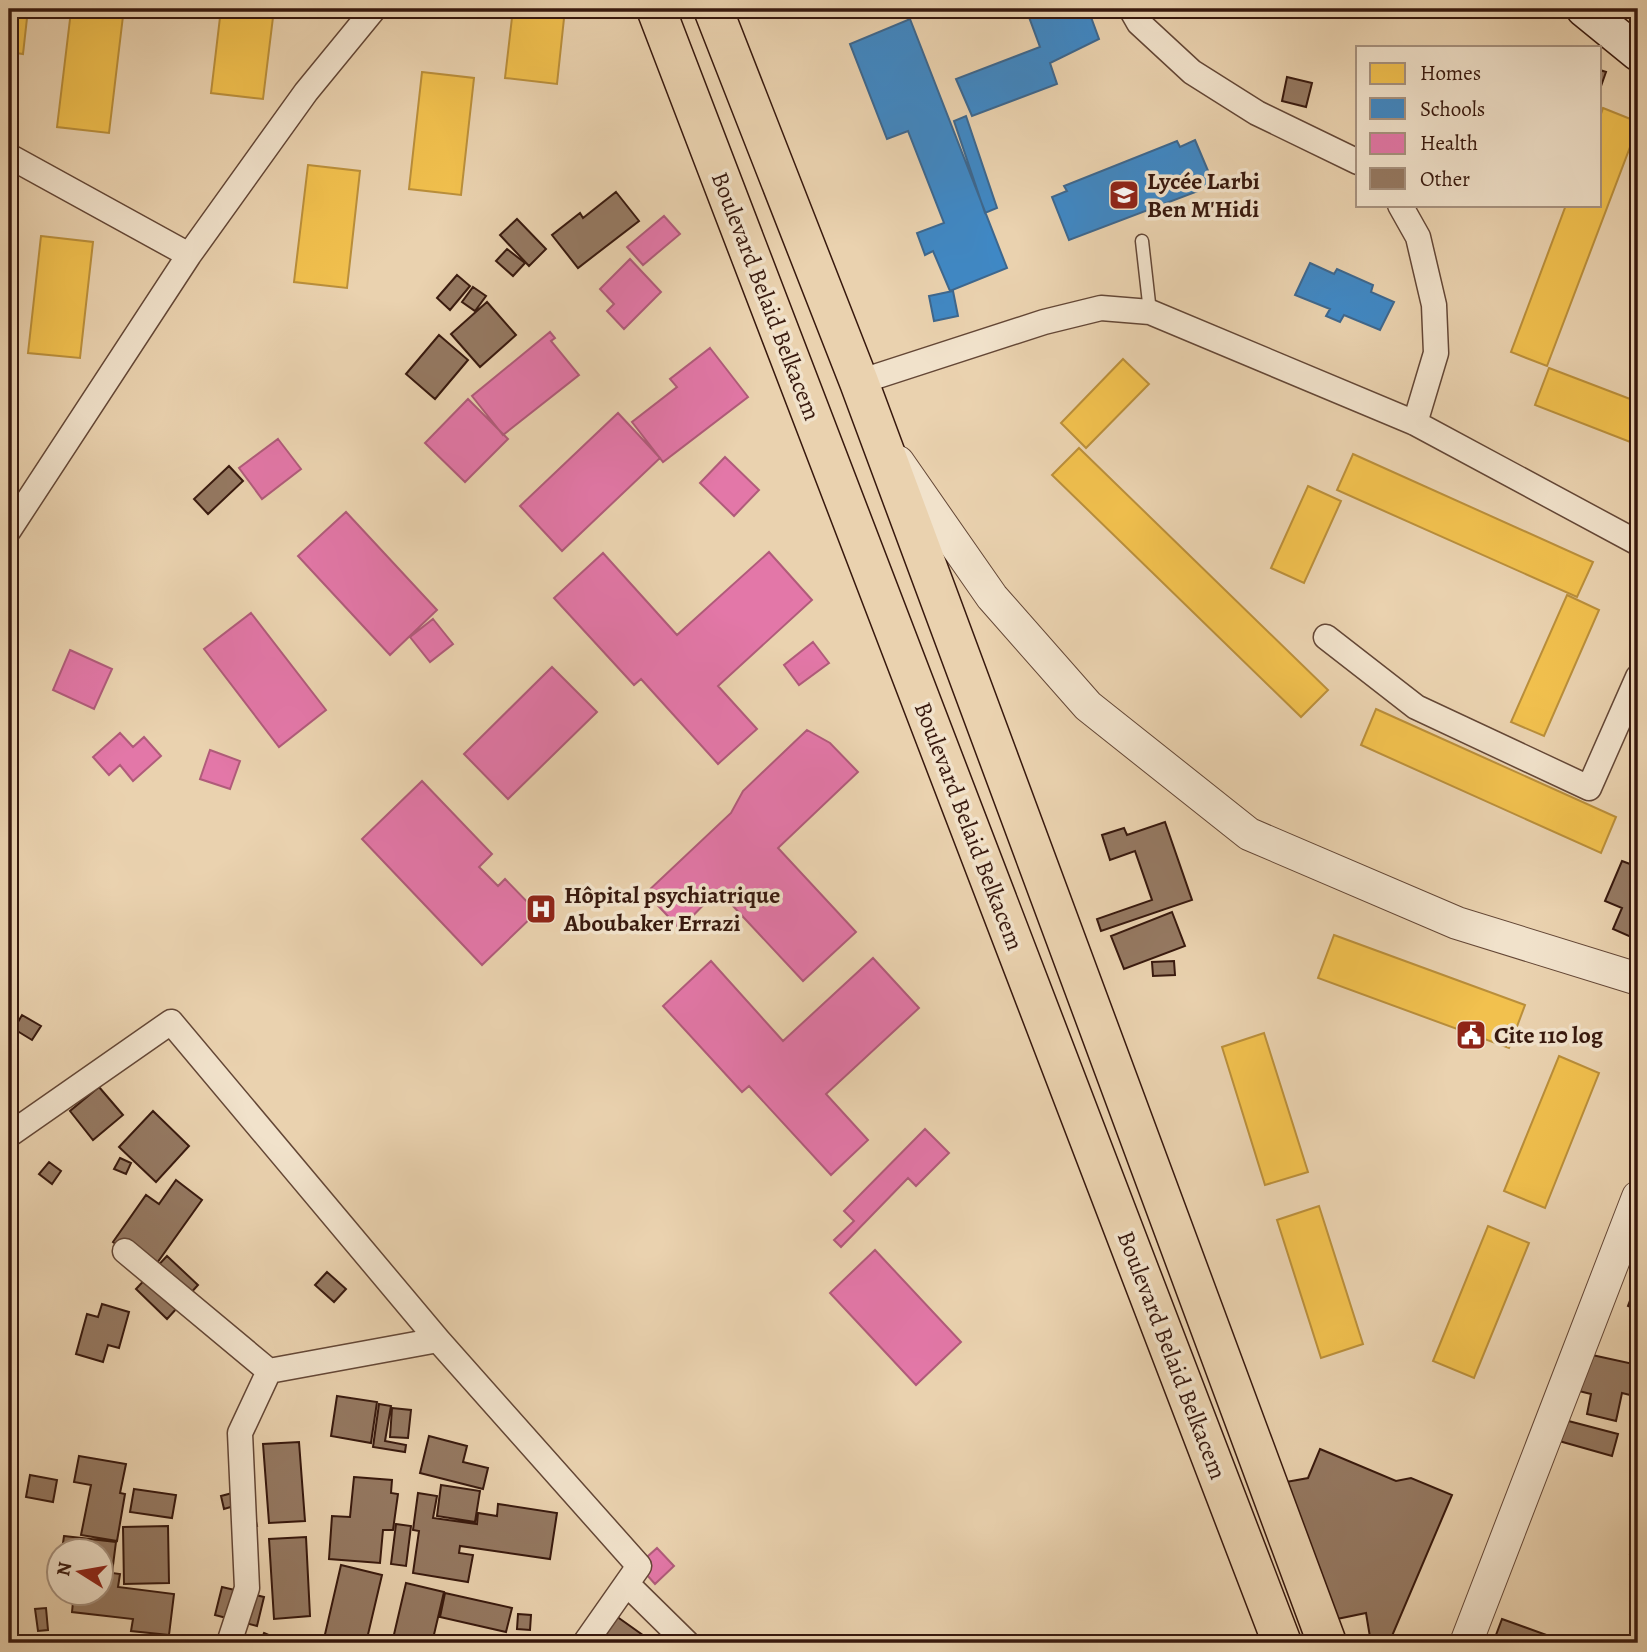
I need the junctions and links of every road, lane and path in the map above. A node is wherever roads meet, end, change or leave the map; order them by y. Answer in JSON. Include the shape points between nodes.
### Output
{"nodes":[{"id":1,"x":374,"y":9,"type":"edge"},
{"id":2,"x":656,"y":9,"type":"edge"},
{"id":3,"x":713,"y":9,"type":"edge"},
{"id":4,"x":1131,"y":9,"type":"edge"},
{"id":5,"x":1584,"y":9,"type":"edge"},
{"id":6,"x":1638,"y":53,"type":"edge"},
{"id":7,"x":9,"y":156,"type":"edge"},
{"id":8,"x":1356,"y":161,"type":"edge"},
{"id":9,"x":1401,"y":206,"type":"edge"},
{"id":10,"x":1142,"y":242,"type":"dead end"},
{"id":11,"x":189,"y":255,"type":"junction"},
{"id":12,"x":1150,"y":312,"type":"junction"},
{"id":13,"x":859,"y":382,"type":"junction"},
{"id":14,"x":1415,"y":423,"type":"junction"},
{"id":15,"x":875,"y":429,"type":"junction"},
{"id":16,"x":9,"y":530,"type":"edge"},
{"id":17,"x":1638,"y":543,"type":"edge"},
{"id":18,"x":1326,"y":637,"type":"dead end"},
{"id":19,"x":1638,"y":677,"type":"edge"},
{"id":20,"x":1638,"y":979,"type":"edge"},
{"id":21,"x":9,"y":1135,"type":"edge"},
{"id":22,"x":1638,"y":1197,"type":"edge"},
{"id":23,"x":125,"y":1251,"type":"dead end"},
{"id":24,"x":438,"y":1340,"type":"junction"},
{"id":25,"x":270,"y":1371,"type":"junction"},
{"id":26,"x":626,"y":1584,"type":"junction"},
{"id":27,"x":229,"y":1643,"type":"edge"},
{"id":28,"x":585,"y":1643,"type":"edge"},
{"id":29,"x":687,"y":1643,"type":"edge"},
{"id":30,"x":1282,"y":1643,"type":"edge"},
{"id":31,"x":1327,"y":1643,"type":"edge"},
{"id":32,"x":1466,"y":1643,"type":"edge"}],
"edges":[{"from":1,"to":11,"type":"street","via":[[306,92]]},
{"from":2,"to":30,"type":"main road","name":"Boulevard Belaid Belkacem"},
{"from":3,"to":13,"type":"main road","name":"Boulevard Belaid Belkacem"},
{"from":4,"to":8,"type":"street","via":[[1139,23],[1192,72],[1257,113]]},
{"from":5,"to":6,"type":"main road"},
{"from":7,"to":11,"type":"street"},
{"from":9,"to":14,"type":"street","via":[[1418,237],[1434,305],[1436,353]]},
{"from":10,"to":12,"type":"lane"},
{"from":11,"to":16,"type":"street"},
{"from":12,"to":13,"type":"street","via":[[1101,308]]},
{"from":12,"to":14,"type":"street"},
{"from":13,"to":15,"type":"main road","name":"Boulevard Belaid Belkacem"},
{"from":14,"to":17,"type":"street"},
{"from":15,"to":20,"type":"street","via":[[992,597],[1088,706],[1249,834],[1457,923]]},
{"from":15,"to":31,"type":"main road","name":"Boulevard Belaid Belkacem"},
{"from":18,"to":19,"type":"street","via":[[1416,707],[1589,788]]},
{"from":21,"to":24,"type":"street","via":[[171,1021]]},
{"from":22,"to":32,"type":"street"},
{"from":23,"to":25,"type":"street"},
{"from":24,"to":25,"type":"street"},
{"from":24,"to":26,"type":"street","via":[[639,1566]]},
{"from":25,"to":27,"type":"street","via":[[240,1433],[247,1588]]},
{"from":26,"to":28,"type":"street"},
{"from":26,"to":29,"type":"street"}]}
